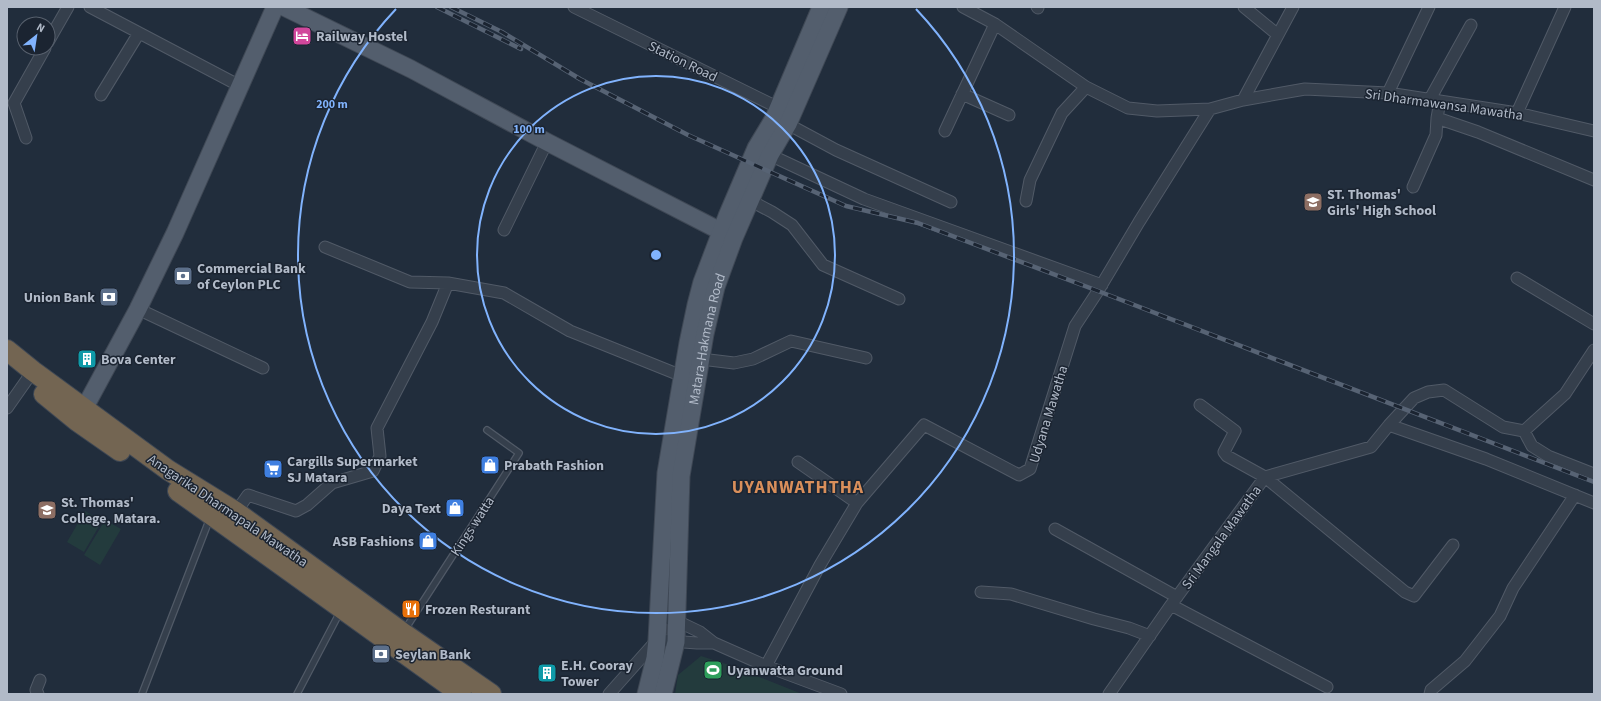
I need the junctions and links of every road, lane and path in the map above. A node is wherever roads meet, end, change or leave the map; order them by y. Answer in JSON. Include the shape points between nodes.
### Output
{"nodes":[{"id":1,"x":68,"y":7,"type":"edge"},
{"id":2,"x":90,"y":7,"type":"edge"},
{"id":3,"x":274,"y":7,"type":"edge"},
{"id":4,"x":284,"y":7,"type":"edge"},
{"id":5,"x":574,"y":7,"type":"edge"},
{"id":6,"x":821,"y":7,"type":"edge"},
{"id":7,"x":839,"y":7,"type":"edge"},
{"id":8,"x":963,"y":7,"type":"edge"},
{"id":9,"x":1244,"y":7,"type":"edge"},
{"id":10,"x":1294,"y":7,"type":"edge"},
{"id":11,"x":1429,"y":7,"type":"edge"},
{"id":12,"x":1565,"y":7,"type":"edge"},
{"id":13,"x":995,"y":24,"type":"junction"},
{"id":14,"x":1471,"y":25,"type":"dead end"},
{"id":15,"x":56,"y":28,"type":"edge"},
{"id":16,"x":139,"y":33,"type":"junction"},
{"id":17,"x":1278,"y":35,"type":"junction"},
{"id":18,"x":40,"y":56,"type":"edge"},
{"id":19,"x":240,"y":86,"type":"junction"},
{"id":20,"x":1086,"y":87,"type":"junction"},
{"id":21,"x":1388,"y":93,"type":"junction"},
{"id":22,"x":962,"y":94,"type":"junction"},
{"id":23,"x":101,"y":95,"type":"dead end"},
{"id":24,"x":1243,"y":100,"type":"junction"},
{"id":25,"x":1435,"y":100,"type":"junction"},
{"id":26,"x":1210,"y":109,"type":"junction"},
{"id":27,"x":1517,"y":113,"type":"junction"},
{"id":28,"x":1009,"y":115,"type":"dead end"},
{"id":29,"x":783,"y":116,"type":"junction"},
{"id":30,"x":1437,"y":118,"type":"junction"},
{"id":31,"x":945,"y":131,"type":"dead end"},
{"id":32,"x":1594,"y":131,"type":"edge"},
{"id":33,"x":26,"y":138,"type":"dead end"},
{"id":34,"x":547,"y":142,"type":"junction"},
{"id":35,"x":770,"y":155,"type":"junction"},
{"id":36,"x":1594,"y":180,"type":"edge"},
{"id":37,"x":1414,"y":187,"type":"dead end"},
{"id":38,"x":1026,"y":201,"type":"dead end"},
{"id":39,"x":750,"y":202,"type":"junction"},
{"id":40,"x":951,"y":202,"type":"dead end"},
{"id":41,"x":504,"y":230,"type":"dead end"},
{"id":42,"x":727,"y":235,"type":"junction"},
{"id":43,"x":325,"y":247,"type":"dead end"},
{"id":44,"x":1517,"y":278,"type":"dead end"},
{"id":45,"x":448,"y":283,"type":"junction"},
{"id":46,"x":1102,"y":285,"type":"junction"},
{"id":47,"x":899,"y":299,"type":"dead end"},
{"id":48,"x":138,"y":308,"type":"junction"},
{"id":49,"x":1594,"y":324,"type":"edge"},
{"id":50,"x":7,"y":350,"type":"edge"},
{"id":51,"x":1594,"y":350,"type":"edge"},
{"id":52,"x":866,"y":358,"type":"dead end"},
{"id":53,"x":701,"y":359,"type":"junction"},
{"id":54,"x":7,"y":366,"type":"edge"},
{"id":55,"x":263,"y":368,"type":"dead end"},
{"id":56,"x":30,"y":375,"type":"junction"},
{"id":57,"x":682,"y":376,"type":"junction"},
{"id":58,"x":1200,"y":405,"type":"dead end"},
{"id":59,"x":7,"y":408,"type":"edge"},
{"id":60,"x":81,"y":414,"type":"junction"},
{"id":61,"x":1389,"y":425,"type":"junction"},
{"id":62,"x":487,"y":430,"type":"dead end"},
{"id":63,"x":1524,"y":431,"type":"junction"},
{"id":64,"x":798,"y":462,"type":"dead end"},
{"id":65,"x":1594,"y":474,"type":"edge"},
{"id":66,"x":1265,"y":477,"type":"junction"},
{"id":67,"x":1575,"y":495,"type":"junction"},
{"id":68,"x":857,"y":503,"type":"junction"},
{"id":69,"x":1594,"y":503,"type":"edge"},
{"id":70,"x":236,"y":512,"type":"junction"},
{"id":71,"x":212,"y":514,"type":"junction"},
{"id":72,"x":1055,"y":529,"type":"dead end"},
{"id":73,"x":1453,"y":545,"type":"dead end"},
{"id":74,"x":981,"y":592,"type":"dead end"},
{"id":75,"x":1174,"y":601,"type":"junction"},
{"id":76,"x":342,"y":609,"type":"junction"},
{"id":77,"x":659,"y":616,"type":"junction"},
{"id":78,"x":677,"y":621,"type":"junction"},
{"id":79,"x":403,"y":633,"type":"junction"},
{"id":80,"x":1150,"y":636,"type":"junction"},
{"id":81,"x":657,"y":640,"type":"junction"},
{"id":82,"x":676,"y":642,"type":"junction"},
{"id":83,"x":714,"y":643,"type":"junction"},
{"id":84,"x":766,"y":666,"type":"junction"},
{"id":85,"x":40,"y":680,"type":"dead end"},
{"id":86,"x":1327,"y":687,"type":"dead end"},
{"id":87,"x":38,"y":694,"type":"edge"},
{"id":88,"x":142,"y":694,"type":"edge"},
{"id":89,"x":297,"y":694,"type":"edge"},
{"id":90,"x":461,"y":694,"type":"edge"},
{"id":91,"x":491,"y":694,"type":"edge"},
{"id":92,"x":609,"y":694,"type":"edge"},
{"id":93,"x":646,"y":694,"type":"edge"},
{"id":94,"x":663,"y":694,"type":"edge"},
{"id":95,"x":841,"y":694,"type":"edge"},
{"id":96,"x":1109,"y":694,"type":"edge"},
{"id":97,"x":1430,"y":694,"type":"edge"}],
"edges":[{"from":1,"to":15,"type":"street"},
{"from":2,"to":16,"type":"street"},
{"from":3,"to":19,"type":"main road"},
{"from":4,"to":34,"type":"main road","via":[[411,69]]},
{"from":5,"to":29,"type":"street","name":"Station Road"},
{"from":6,"to":29,"type":"main road","name":"Matara-Hakmana Road"},
{"from":7,"to":29,"type":"main road","name":"Matara-Hakmana Road"},
{"from":8,"to":13,"type":"street","name":"Sri Dharmawansa Mawatha"},
{"from":9,"to":17,"type":"street"},
{"from":10,"to":17,"type":"street"},
{"from":11,"to":21,"type":"street"},
{"from":12,"to":27,"type":"street"},
{"from":13,"to":20,"type":"street","name":"Sri Dharmawansa Mawatha"},
{"from":13,"to":22,"type":"street"},
{"from":14,"to":25,"type":"street"},
{"from":16,"to":19,"type":"street"},
{"from":16,"to":23,"type":"street"},
{"from":17,"to":24,"type":"street"},
{"from":18,"to":33,"type":"street","via":[[14,103]]},
{"from":19,"to":48,"type":"main road","via":[[175,233]]},
{"from":20,"to":26,"type":"street","name":"Sri Dharmawansa Mawatha","via":[[1128,108],[1157,111]]},
{"from":20,"to":38,"type":"street","via":[[1062,113],[1030,180]]},
{"from":21,"to":24,"type":"street","name":"Sri Dharmawansa Mawatha","via":[[1305,89]]},
{"from":21,"to":25,"type":"street","name":"Sri Dharmawansa Mawatha"},
{"from":22,"to":28,"type":"street"},
{"from":22,"to":31,"type":"street"},
{"from":24,"to":26,"type":"street","name":"Sri Dharmawansa Mawatha"},
{"from":25,"to":27,"type":"street","name":"Sri Dharmawansa Mawatha"},
{"from":25,"to":30,"type":"street"},
{"from":26,"to":46,"type":"street","name":"Udyana Mawatha"},
{"from":27,"to":32,"type":"street","name":"Sri Dharmawansa Mawatha"},
{"from":29,"to":35,"type":"main road","name":"Matara-Hakmana Road"},
{"from":29,"to":40,"type":"street","name":"Station Road","via":[[836,150]]},
{"from":29,"to":42,"type":"main road","name":"Matara-Hakmana Road","via":[[756,148]]},
{"from":30,"to":36,"type":"street","via":[[1478,132]]},
{"from":30,"to":37,"type":"street","via":[[1436,135]]},
{"from":34,"to":41,"type":"street"},
{"from":34,"to":42,"type":"main road"},
{"from":35,"to":39,"type":"main road","name":"Matara-Hakmana Road"},
{"from":35,"to":46,"type":"street","via":[[864,199]]},
{"from":39,"to":42,"type":"main road","name":"Matara-Hakmana Road"},
{"from":39,"to":47,"type":"street","via":[[792,225],[823,265]]},
{"from":42,"to":53,"type":"main road","name":"Matara-Hakmana Road"},
{"from":42,"to":57,"type":"main road","name":"Matara-Hakmana Road","via":[[701,288]]},
{"from":43,"to":45,"type":"street","via":[[410,282]]},
{"from":44,"to":49,"type":"street"},
{"from":45,"to":57,"type":"street","via":[[504,292],[570,330]]},
{"from":45,"to":70,"type":"street","via":[[432,322],[377,428],[380,456],[373,471],[332,483],[308,505],[296,511],[248,495]]},
{"from":46,"to":68,"type":"street","name":"Udyana Mawatha","via":[[1075,326],[1030,469],[1020,475],[924,424]]},
{"from":48,"to":55,"type":"street"},
{"from":48,"to":60,"type":"main road"},
{"from":50,"to":56,"type":"highway","name":"Anagarika Dharmapala Mawatha"},
{"from":51,"to":63,"type":"street","via":[[1565,394]]},
{"from":52,"to":53,"type":"street","via":[[791,341],[752,359],[734,363]]},
{"from":53,"to":78,"type":"main road","name":"Matara-Hakmana Road","via":[[681,476]]},
{"from":54,"to":56,"type":"highway","name":"Anagarika Dharmapala Mawatha"},
{"from":56,"to":59,"type":"street"},
{"from":56,"to":60,"type":"highway","name":"Anagarika Dharmapala Mawatha"},
{"from":57,"to":77,"type":"main road","name":"Matara-Hakmana Road","via":[[666,473]]},
{"from":58,"to":66,"type":"street","via":[[1235,431],[1224,452]]},
{"from":60,"to":70,"type":"highway","name":"Anagarika Dharmapala Mawatha"},
{"from":60,"to":71,"type":"highway","name":"Anagarika Dharmapala Mawatha"},
{"from":61,"to":63,"type":"street","name":"Sri Mangala Mawatha","via":[[1414,398],[1428,392],[1444,390],[1503,427]]},
{"from":61,"to":66,"type":"street","name":"Sri Mangala Mawatha","via":[[1371,447]]},
{"from":61,"to":67,"type":"street","via":[[1486,459]]},
{"from":62,"to":79,"type":"lane","name":"Kings watta","via":[[519,453]]},
{"from":63,"to":65,"type":"street","via":[[1532,446],[1548,456]]},
{"from":64,"to":68,"type":"street"},
{"from":66,"to":73,"type":"street","via":[[1405,592],[1414,596]]},
{"from":66,"to":75,"type":"street","name":"Sri Mangala Mawatha"},
{"from":67,"to":69,"type":"street"},
{"from":67,"to":97,"type":"street","via":[[1513,588],[1500,616],[1465,661],[1431,690]]},
{"from":68,"to":84,"type":"street","name":"Udyana Mawatha","via":[[820,565]]},
{"from":70,"to":79,"type":"highway","name":"Anagarika Dharmapala Mawatha"},
{"from":71,"to":76,"type":"highway","name":"Anagarika Dharmapala Mawatha"},
{"from":71,"to":88,"type":"lane"},
{"from":72,"to":75,"type":"street"},
{"from":74,"to":80,"type":"street","via":[[1011,594]]},
{"from":75,"to":80,"type":"street","name":"Sri Mangala Mawatha"},
{"from":75,"to":86,"type":"street"},
{"from":76,"to":89,"type":"lane"},
{"from":76,"to":90,"type":"highway","name":"Anagarika Dharmapala Mawatha"},
{"from":77,"to":78,"type":"street"},
{"from":77,"to":81,"type":"main road","name":"Matara-Hakmana Road"},
{"from":78,"to":82,"type":"main road","name":"Matara-Hakmana Road"},
{"from":78,"to":83,"type":"street","via":[[700,632]]},
{"from":79,"to":91,"type":"highway","name":"Anagarika Dharmapala Mawatha"},
{"from":80,"to":96,"type":"street","name":"Sri Mangala Mawatha"},
{"from":81,"to":82,"type":"street"},
{"from":81,"to":92,"type":"street"},
{"from":81,"to":93,"type":"main road","name":"Matara-Hakmana Road"},
{"from":82,"to":83,"type":"street"},
{"from":82,"to":94,"type":"main road","name":"Matara-Hakmana Road"},
{"from":83,"to":84,"type":"street"},
{"from":84,"to":95,"type":"street"},
{"from":85,"to":87,"type":"street","via":[[36,690]]}]}
